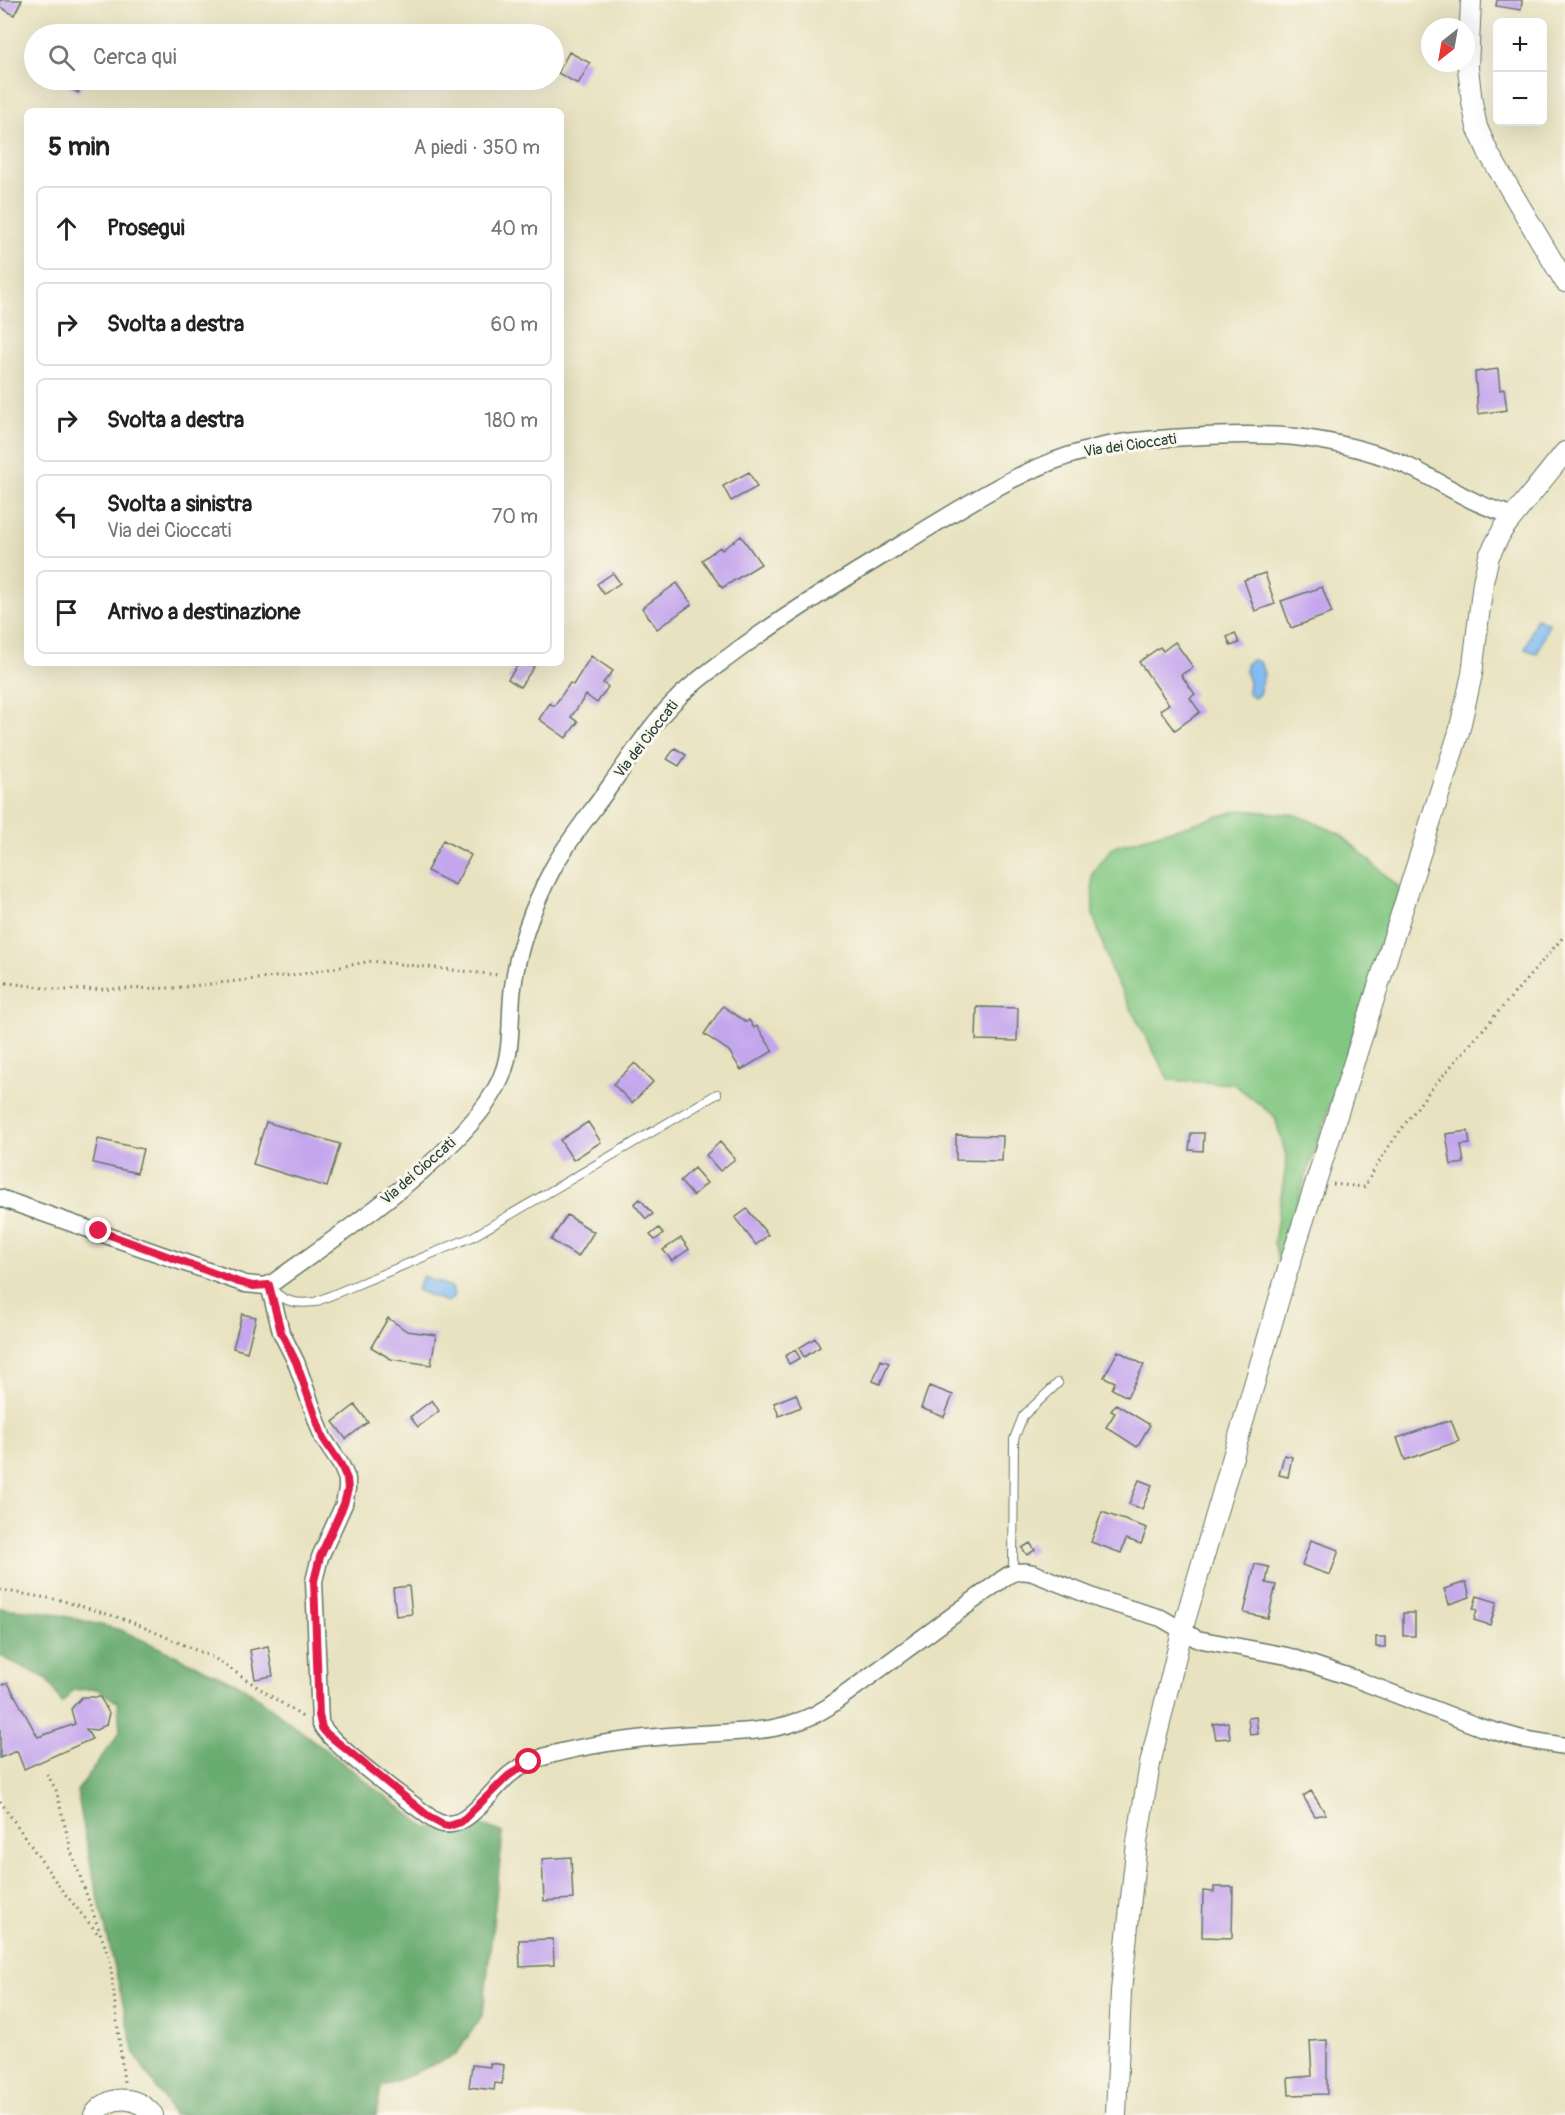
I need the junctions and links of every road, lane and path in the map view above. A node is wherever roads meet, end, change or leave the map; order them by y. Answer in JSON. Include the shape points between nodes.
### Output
{"nodes":[{"id":1,"x":1471,"y":0,"type":"edge"},
{"id":2,"x":1565,"y":282,"type":"edge"},
{"id":3,"x":1565,"y":452,"type":"edge"},
{"id":4,"x":1514,"y":515,"type":"junction"},
{"id":5,"x":1565,"y":935,"type":"edge"},
{"id":6,"x":515,"y":976,"type":"junction"},
{"id":7,"x":0,"y":982,"type":"edge"},
{"id":8,"x":717,"y":1094,"type":"dead end"},
{"id":9,"x":1316,"y":1179,"type":"junction"},
{"id":10,"x":0,"y":1198,"type":"edge"},
{"id":11,"x":269,"y":1285,"type":"junction"},
{"id":12,"x":1058,"y":1383,"type":"dead end"},
{"id":13,"x":1013,"y":1572,"type":"junction"},
{"id":14,"x":0,"y":1590,"type":"edge"},
{"id":15,"x":1182,"y":1631,"type":"junction"},
{"id":16,"x":326,"y":1733,"type":"junction"},
{"id":17,"x":1565,"y":1746,"type":"edge"},
{"id":18,"x":47,"y":1773,"type":"dead end"},
{"id":19,"x":0,"y":1802,"type":"edge"},
{"id":20,"x":102,"y":1939,"type":"junction"},
{"id":21,"x":126,"y":2099,"type":"junction"},
{"id":22,"x":94,"y":2115,"type":"edge"},
{"id":23,"x":153,"y":2115,"type":"edge"},
{"id":24,"x":1116,"y":2115,"type":"edge"}],
"edges":[{"from":1,"to":2,"type":"street","via":[[1468,68],[1477,127]]},
{"from":3,"to":4,"type":"street"},
{"from":4,"to":6,"type":"street","name":"Via dei Cioccati","via":[[1481,506],[1383,457],[1329,442],[1282,436],[1216,435],[1131,442],[1092,448],[1026,473],[812,598],[679,697],[652,727],[557,861],[535,907]]},
{"from":4,"to":9,"type":"street","via":[[1497,538],[1486,565],[1465,710]]},
{"from":5,"to":9,"type":"path","via":[[1427,1094],[1364,1187]]},
{"from":6,"to":7,"type":"path","via":[[372,961],[302,975],[173,988],[62,990]]},
{"from":6,"to":11,"type":"street","name":"Via dei Cioccati","via":[[507,1061],[484,1109],[409,1181]]},
{"from":8,"to":11,"type":"lane","via":[[472,1237],[315,1302],[289,1301]]},
{"from":9,"to":15,"type":"street"},
{"from":10,"to":11,"type":"street","via":[[238,1282]]},
{"from":11,"to":16,"type":"street","via":[[281,1332],[323,1438],[347,1479],[344,1504],[320,1557],[314,1581],[319,1715]]},
{"from":12,"to":13,"type":"lane","via":[[1023,1416],[1014,1439]]},
{"from":13,"to":15,"type":"street","via":[[1033,1573],[1161,1618]]},
{"from":13,"to":16,"type":"street","via":[[812,1717],[768,1730],[660,1737],[546,1756],[514,1771],[455,1825],[443,1825],[432,1819]]},
{"from":14,"to":16,"type":"path","via":[[60,1600],[127,1620],[203,1653]]},
{"from":15,"to":17,"type":"street","via":[[1197,1639],[1287,1656],[1480,1727]]},
{"from":15,"to":24,"type":"street","via":[[1147,1780],[1137,1842],[1121,1991]]},
{"from":18,"to":20,"type":"path","via":[[56,1790],[72,1854]]},
{"from":19,"to":20,"type":"path","via":[[61,1890]]},
{"from":20,"to":21,"type":"path","via":[[110,1960]]},
{"from":21,"to":22,"type":"street","via":[[110,2100]]},
{"from":21,"to":23,"type":"street","via":[[141,2104]]}]}
